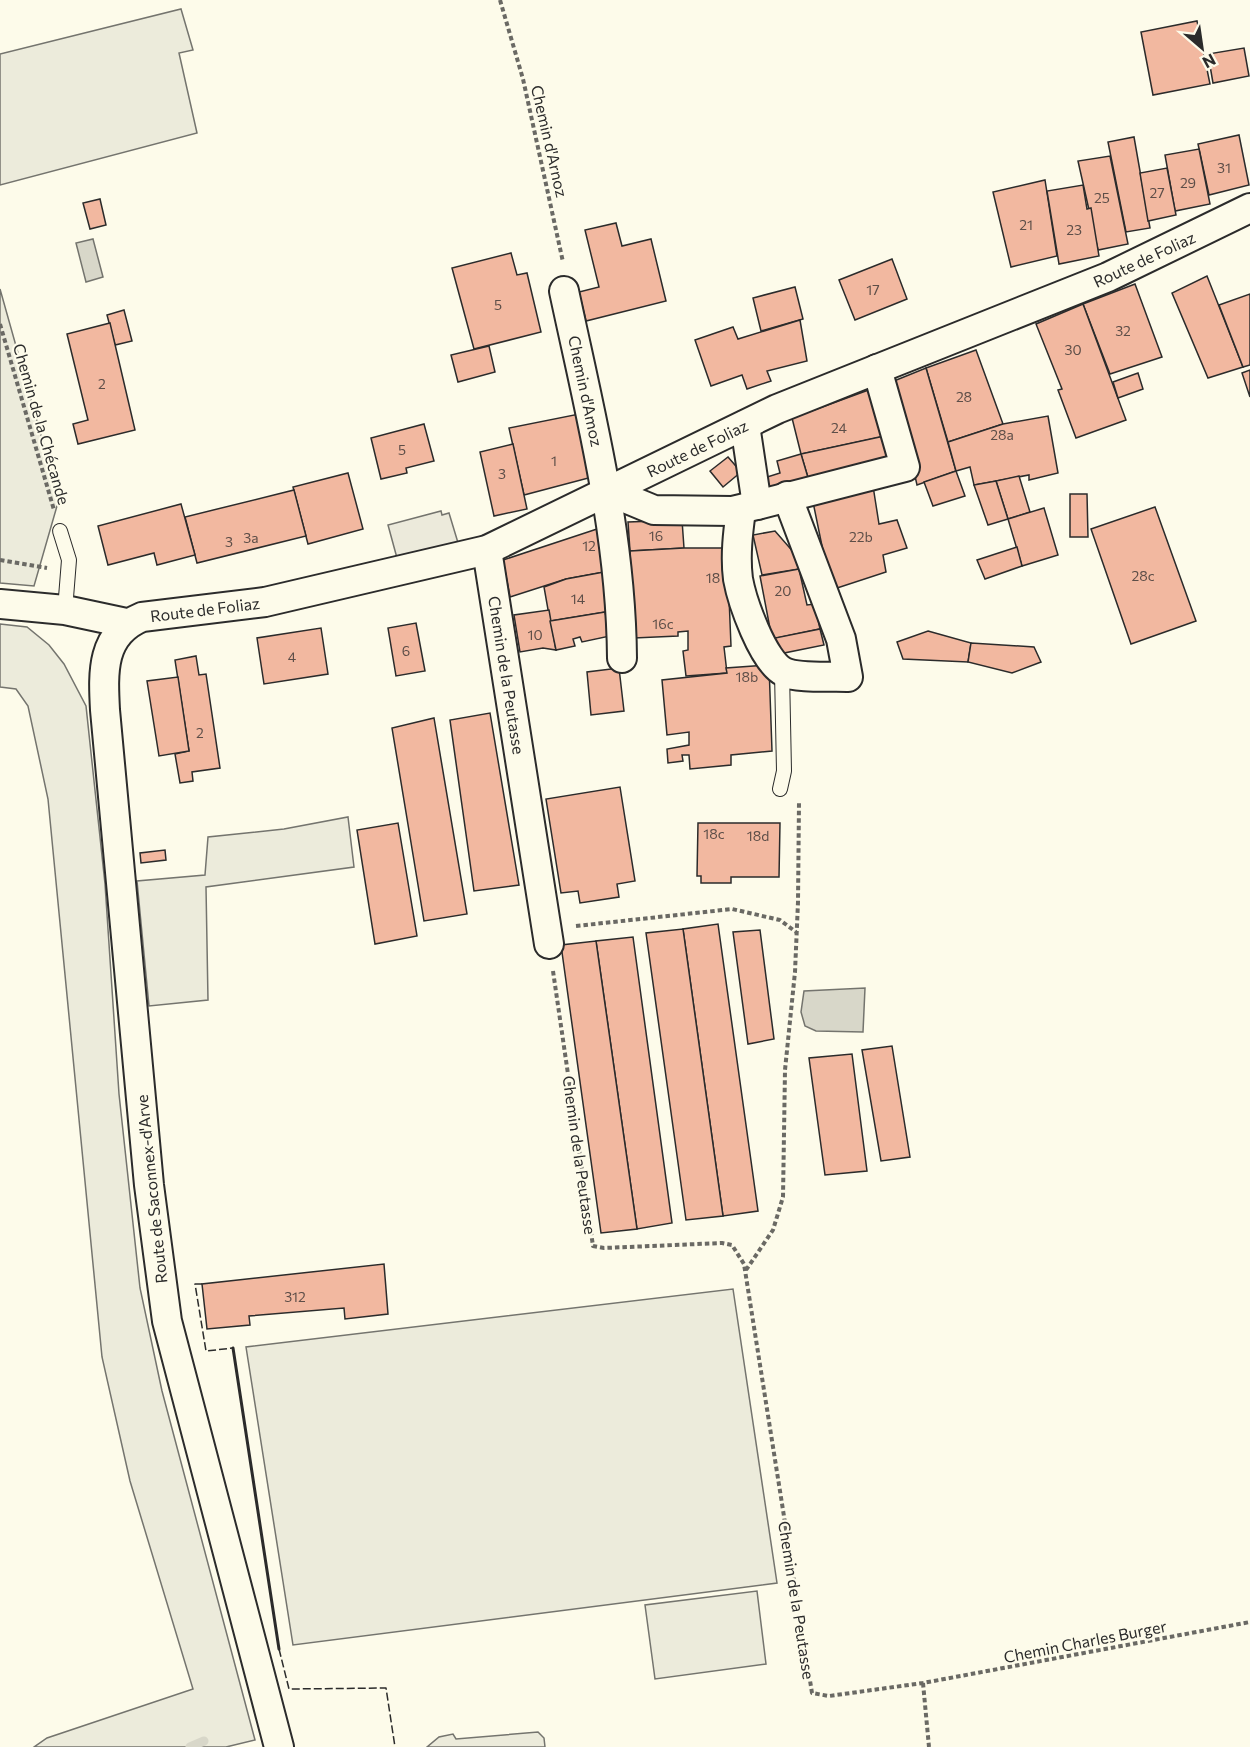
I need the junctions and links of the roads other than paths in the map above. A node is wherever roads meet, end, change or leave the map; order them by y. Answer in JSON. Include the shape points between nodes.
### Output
{"nodes":[{"id":1,"x":1250,"y":208,"type":"edge"},
{"id":2,"x":564,"y":291,"type":"road end"},
{"id":3,"x":877,"y":369,"type":"junction"},
{"id":4,"x":745,"y":425,"type":"junction"},
{"id":5,"x":608,"y":491,"type":"junction"},
{"id":6,"x":787,"y":496,"type":"junction"},
{"id":7,"x":749,"y":507,"type":"junction"},
{"id":8,"x":60,"y":531,"type":"road end"},
{"id":9,"x":487,"y":550,"type":"junction"},
{"id":10,"x":0,"y":604,"type":"edge"},
{"id":11,"x":65,"y":610,"type":"junction"},
{"id":12,"x":126,"y":623,"type":"junction"},
{"id":13,"x":622,"y":658,"type":"dead end"},
{"id":14,"x":782,"y":672,"type":"junction"},
{"id":15,"x":780,"y":789,"type":"dead end"},
{"id":16,"x":548,"y":936,"type":"road end"},
{"id":17,"x":279,"y":1747,"type":"edge"}],
"edges":[{"from":1,"to":3,"type":"street","name":"Route de Foliaz","via":[[1108,277]]},
{"from":2,"to":5,"type":"street","name":"Chemin d'Amoz"},
{"from":3,"to":4,"type":"street","name":"Route de Foliaz"},
{"from":3,"to":6,"type":"street","via":[[905,467]]},
{"from":4,"to":5,"type":"street","name":"Route de Foliaz"},
{"from":4,"to":7,"type":"street"},
{"from":5,"to":7,"type":"street","via":[[654,510]]},
{"from":5,"to":9,"type":"street","name":"Route de Foliaz"},
{"from":5,"to":13,"type":"street","name":"Chemin d'Amoz"},
{"from":6,"to":7,"type":"street"},
{"from":6,"to":14,"type":"street","via":[[841,639],[848,677]]},
{"from":7,"to":14,"type":"street","via":[[737,545],[738,579],[761,643]]},
{"from":8,"to":11,"type":"lane","via":[[69,560]]},
{"from":9,"to":12,"type":"street","name":"Route de Foliaz","via":[[265,602],[160,613]]},
{"from":9,"to":16,"type":"street","name":"Chemin de la Peutasse"},
{"from":10,"to":11,"type":"street"},
{"from":11,"to":12,"type":"street"},
{"from":12,"to":17,"type":"street","name":"Route de Saconnex-d'Arve","via":[[112,641],[104,682],[161,1282],[178,1372]]},
{"from":14,"to":15,"type":"lane","via":[[784,771]]}]}
